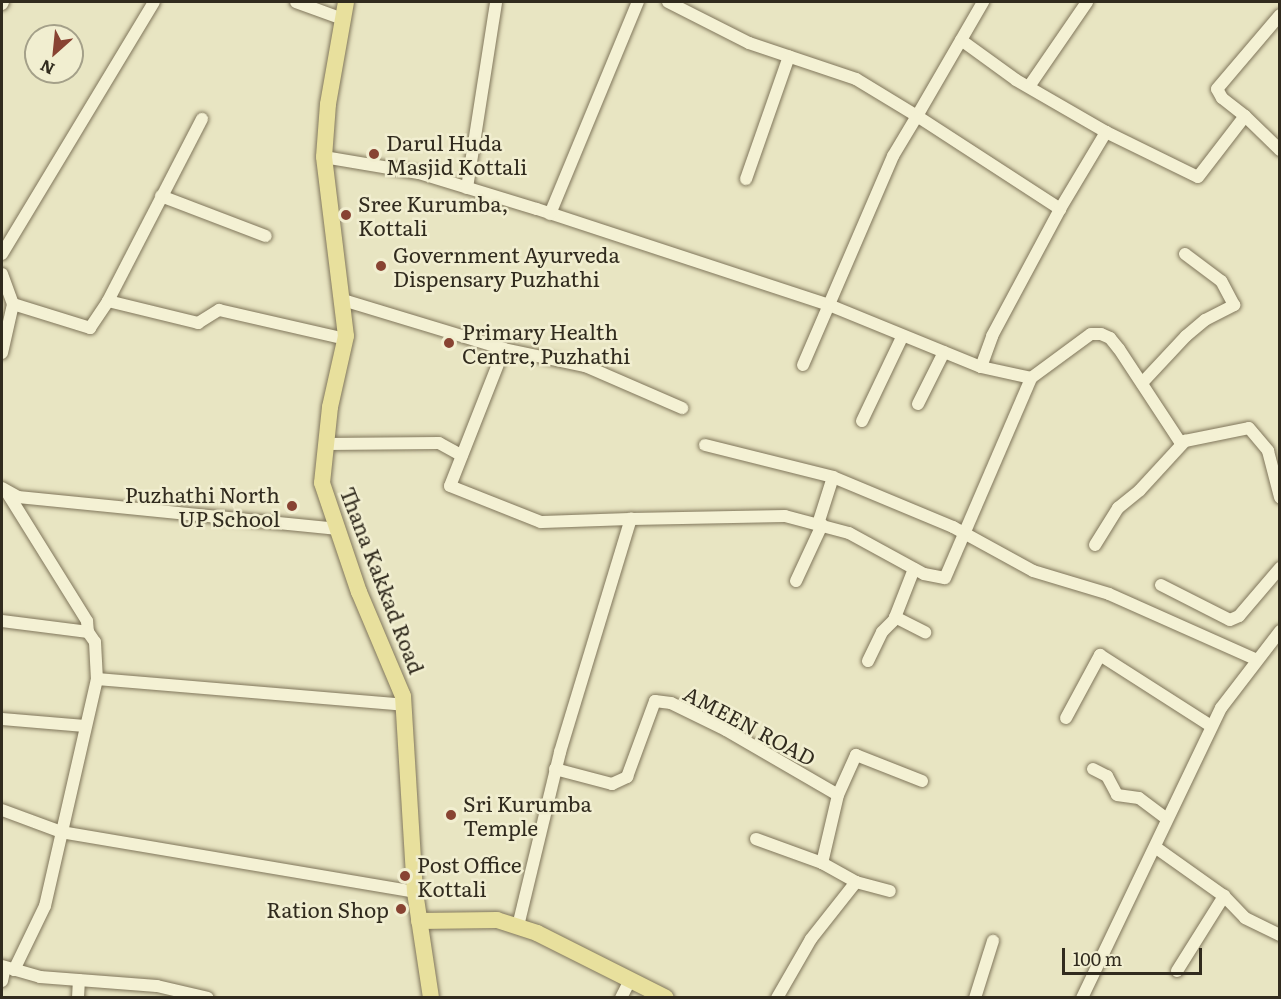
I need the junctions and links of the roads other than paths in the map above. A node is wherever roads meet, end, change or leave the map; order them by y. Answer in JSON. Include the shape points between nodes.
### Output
{"nodes":[{"id":1,"x":154,"y":2,"type":"edge"},
{"id":2,"x":296,"y":2,"type":"edge"},
{"id":3,"x":346,"y":2,"type":"edge"},
{"id":4,"x":496,"y":2,"type":"edge"},
{"id":5,"x":638,"y":2,"type":"edge"},
{"id":6,"x":668,"y":2,"type":"edge"},
{"id":7,"x":983,"y":2,"type":"edge"},
{"id":8,"x":1087,"y":2,"type":"edge"},
{"id":9,"x":1280,"y":15,"type":"edge"},
{"id":10,"x":344,"y":19,"type":"junction"},
{"id":11,"x":961,"y":40,"type":"junction"},
{"id":12,"x":789,"y":56,"type":"junction"},
{"id":13,"x":1030,"y":85,"type":"junction"},
{"id":14,"x":917,"y":116,"type":"junction"},
{"id":15,"x":1245,"y":116,"type":"junction"},
{"id":16,"x":202,"y":119,"type":"dead end"},
{"id":17,"x":1106,"y":132,"type":"junction"},
{"id":18,"x":1280,"y":150,"type":"edge"},
{"id":19,"x":324,"y":157,"type":"junction"},
{"id":20,"x":746,"y":179,"type":"dead end"},
{"id":21,"x":467,"y":188,"type":"junction"},
{"id":22,"x":161,"y":196,"type":"junction"},
{"id":23,"x":1060,"y":209,"type":"junction"},
{"id":24,"x":550,"y":214,"type":"junction"},
{"id":25,"x":266,"y":236,"type":"dead end"},
{"id":26,"x":2,"y":254,"type":"edge"},
{"id":27,"x":1185,"y":254,"type":"dead end"},
{"id":28,"x":2,"y":274,"type":"edge"},
{"id":29,"x":343,"y":300,"type":"junction"},
{"id":30,"x":108,"y":301,"type":"junction"},
{"id":31,"x":13,"y":304,"type":"junction"},
{"id":32,"x":829,"y":305,"type":"junction"},
{"id":33,"x":902,"y":337,"type":"junction"},
{"id":34,"x":346,"y":339,"type":"junction"},
{"id":35,"x":504,"y":349,"type":"junction"},
{"id":36,"x":944,"y":352,"type":"junction"},
{"id":37,"x":2,"y":353,"type":"edge"},
{"id":38,"x":803,"y":365,"type":"dead end"},
{"id":39,"x":981,"y":366,"type":"junction"},
{"id":40,"x":1031,"y":378,"type":"junction"},
{"id":41,"x":1142,"y":382,"type":"junction"},
{"id":42,"x":918,"y":404,"type":"dead end"},
{"id":43,"x":682,"y":408,"type":"dead end"},
{"id":44,"x":862,"y":421,"type":"dead end"},
{"id":45,"x":1185,"y":441,"type":"junction"},
{"id":46,"x":326,"y":444,"type":"junction"},
{"id":47,"x":705,"y":445,"type":"dead end"},
{"id":48,"x":462,"y":456,"type":"junction"},
{"id":49,"x":833,"y":477,"type":"junction"},
{"id":50,"x":5,"y":491,"type":"edge"},
{"id":51,"x":1280,"y":497,"type":"edge"},
{"id":52,"x":631,"y":519,"type":"junction"},
{"id":53,"x":820,"y":525,"type":"junction"},
{"id":54,"x":338,"y":529,"type":"junction"},
{"id":55,"x":965,"y":534,"type":"junction"},
{"id":56,"x":1095,"y":545,"type":"dead end"},
{"id":57,"x":1280,"y":568,"type":"edge"},
{"id":58,"x":914,"y":569,"type":"junction"},
{"id":59,"x":796,"y":581,"type":"dead end"},
{"id":60,"x":1161,"y":585,"type":"dead end"},
{"id":61,"x":895,"y":617,"type":"junction"},
{"id":62,"x":2,"y":621,"type":"edge"},
{"id":63,"x":1280,"y":631,"type":"edge"},
{"id":64,"x":87,"y":632,"type":"junction"},
{"id":65,"x":925,"y":632,"type":"dead end"},
{"id":66,"x":1257,"y":660,"type":"junction"},
{"id":67,"x":868,"y":661,"type":"dead end"},
{"id":68,"x":97,"y":679,"type":"junction"},
{"id":69,"x":404,"y":705,"type":"junction"},
{"id":70,"x":1066,"y":718,"type":"dead end"},
{"id":71,"x":2,"y":719,"type":"edge"},
{"id":72,"x":85,"y":726,"type":"junction"},
{"id":73,"x":1211,"y":726,"type":"junction"},
{"id":74,"x":555,"y":769,"type":"junction"},
{"id":75,"x":1093,"y":769,"type":"dead end"},
{"id":76,"x":922,"y":781,"type":"dead end"},
{"id":77,"x":838,"y":795,"type":"junction"},
{"id":78,"x":2,"y":810,"type":"edge"},
{"id":79,"x":1167,"y":819,"type":"junction"},
{"id":80,"x":61,"y":832,"type":"junction"},
{"id":81,"x":756,"y":839,"type":"dead end"},
{"id":82,"x":1155,"y":847,"type":"junction"},
{"id":83,"x":822,"y":863,"type":"junction"},
{"id":84,"x":856,"y":882,"type":"junction"},
{"id":85,"x":890,"y":891,"type":"dead end"},
{"id":86,"x":415,"y":892,"type":"junction"},
{"id":87,"x":1224,"y":896,"type":"junction"},
{"id":88,"x":419,"y":921,"type":"junction"},
{"id":89,"x":518,"y":926,"type":"junction"},
{"id":90,"x":1280,"y":935,"type":"edge"},
{"id":91,"x":993,"y":940,"type":"dead end"},
{"id":92,"x":7,"y":968,"type":"edge"},
{"id":93,"x":1177,"y":971,"type":"dead end"},
{"id":94,"x":80,"y":980,"type":"junction"},
{"id":95,"x":630,"y":980,"type":"junction"},
{"id":96,"x":2,"y":981,"type":"edge"},
{"id":97,"x":78,"y":998,"type":"edge"},
{"id":98,"x":208,"y":998,"type":"edge"},
{"id":99,"x":431,"y":998,"type":"edge"},
{"id":100,"x":621,"y":998,"type":"edge"},
{"id":101,"x":666,"y":998,"type":"edge"},
{"id":102,"x":777,"y":998,"type":"edge"},
{"id":103,"x":975,"y":998,"type":"edge"},
{"id":104,"x":1082,"y":998,"type":"edge"}],
"edges":[{"from":1,"to":26,"type":"street"},
{"from":2,"to":10,"type":"street"},
{"from":3,"to":10,"type":"main road","name":"Thana Kakkad Road"},
{"from":4,"to":21,"type":"street"},
{"from":5,"to":24,"type":"street"},
{"from":6,"to":12,"type":"street","via":[[748,43]]},
{"from":7,"to":11,"type":"street"},
{"from":8,"to":13,"type":"street"},
{"from":9,"to":15,"type":"street","via":[[1217,89],[1222,98]]},
{"from":10,"to":19,"type":"main road","name":"Thana Kakkad Road","via":[[328,104]]},
{"from":11,"to":13,"type":"street","via":[[1016,80]]},
{"from":11,"to":14,"type":"street"},
{"from":12,"to":14,"type":"street","via":[[856,79]]},
{"from":12,"to":20,"type":"street"},
{"from":13,"to":17,"type":"street"},
{"from":14,"to":23,"type":"street"},
{"from":14,"to":32,"type":"street","via":[[893,156]]},
{"from":15,"to":17,"type":"street","via":[[1198,177]]},
{"from":15,"to":18,"type":"street"},
{"from":16,"to":22,"type":"street"},
{"from":17,"to":23,"type":"street"},
{"from":19,"to":21,"type":"street","via":[[419,173]]},
{"from":19,"to":29,"type":"main road","name":"Thana Kakkad Road"},
{"from":21,"to":24,"type":"street"},
{"from":22,"to":25,"type":"street"},
{"from":22,"to":30,"type":"street"},
{"from":23,"to":39,"type":"street"},
{"from":24,"to":32,"type":"street"},
{"from":27,"to":41,"type":"street","via":[[1221,281],[1234,305],[1186,336]]},
{"from":28,"to":31,"type":"street"},
{"from":29,"to":34,"type":"main road","name":"Thana Kakkad Road"},
{"from":29,"to":35,"type":"street"},
{"from":30,"to":31,"type":"street","via":[[90,328]]},
{"from":30,"to":34,"type":"street","via":[[198,323],[219,310]]},
{"from":31,"to":37,"type":"street"},
{"from":32,"to":33,"type":"street"},
{"from":32,"to":38,"type":"street"},
{"from":33,"to":36,"type":"street"},
{"from":33,"to":44,"type":"street"},
{"from":34,"to":46,"type":"main road","name":"Thana Kakkad Road"},
{"from":35,"to":43,"type":"street","via":[[585,366]]},
{"from":35,"to":48,"type":"street"},
{"from":36,"to":39,"type":"street"},
{"from":36,"to":42,"type":"street"},
{"from":39,"to":40,"type":"street"},
{"from":40,"to":41,"type":"street","via":[[1091,334],[1110,338]]},
{"from":40,"to":55,"type":"street"},
{"from":41,"to":45,"type":"street","via":[[1179,442]]},
{"from":45,"to":51,"type":"street","via":[[1249,428],[1268,451]]},
{"from":45,"to":56,"type":"street","via":[[1118,508]]},
{"from":46,"to":48,"type":"street","via":[[439,443]]},
{"from":46,"to":54,"type":"main road","name":"Thana Kakkad Road","via":[[322,483]]},
{"from":47,"to":49,"type":"street"},
{"from":48,"to":52,"type":"street","via":[[450,486],[541,522]]},
{"from":49,"to":53,"type":"street"},
{"from":49,"to":55,"type":"street"},
{"from":50,"to":54,"type":"street"},
{"from":50,"to":64,"type":"street","via":[[87,621]]},
{"from":52,"to":53,"type":"street","via":[[785,516]]},
{"from":52,"to":74,"type":"street"},
{"from":53,"to":58,"type":"street","via":[[849,533]]},
{"from":53,"to":59,"type":"street"},
{"from":54,"to":69,"type":"main road","name":"Thana Kakkad Road"},
{"from":55,"to":58,"type":"street","via":[[945,578]]},
{"from":55,"to":66,"type":"street","via":[[1033,571],[1109,594]]},
{"from":57,"to":60,"type":"street","via":[[1239,616],[1230,620]]},
{"from":58,"to":61,"type":"street"},
{"from":61,"to":65,"type":"street"},
{"from":61,"to":67,"type":"street","via":[[882,632]]},
{"from":62,"to":64,"type":"street"},
{"from":63,"to":66,"type":"street"},
{"from":64,"to":68,"type":"street","via":[[95,642]]},
{"from":66,"to":73,"type":"street"},
{"from":68,"to":69,"type":"street"},
{"from":68,"to":72,"type":"street"},
{"from":69,"to":86,"type":"main road","name":"Thana Kakkad Road"},
{"from":70,"to":73,"type":"street","via":[[1100,655]]},
{"from":71,"to":72,"type":"street"},
{"from":72,"to":80,"type":"street"},
{"from":73,"to":79,"type":"street"},
{"from":74,"to":77,"type":"street","name":"AMEEN ROAD","via":[[612,784],[627,777],[655,701],[671,703],[726,730]]},
{"from":74,"to":89,"type":"street"},
{"from":75,"to":79,"type":"street","via":[[1107,776],[1117,795],[1139,798]]},
{"from":76,"to":77,"type":"street","via":[[856,755]]},
{"from":77,"to":83,"type":"street"},
{"from":78,"to":80,"type":"street"},
{"from":79,"to":82,"type":"street"},
{"from":80,"to":86,"type":"street"},
{"from":80,"to":92,"type":"street","via":[[45,906]]},
{"from":81,"to":83,"type":"street"},
{"from":82,"to":87,"type":"street"},
{"from":82,"to":104,"type":"street"},
{"from":83,"to":84,"type":"street"},
{"from":84,"to":85,"type":"street"},
{"from":84,"to":102,"type":"street","via":[[811,939]]},
{"from":86,"to":88,"type":"main road","name":"Thana Kakkad Road"},
{"from":87,"to":90,"type":"street","via":[[1245,918]]},
{"from":87,"to":93,"type":"street"},
{"from":88,"to":89,"type":"main road","via":[[476,918]]},
{"from":88,"to":99,"type":"main road","name":"Thana Kakkad Road"},
{"from":89,"to":95,"type":"main road"},
{"from":91,"to":103,"type":"street"},
{"from":92,"to":94,"type":"street"},
{"from":92,"to":96,"type":"street"},
{"from":94,"to":97,"type":"street"},
{"from":94,"to":98,"type":"street","via":[[157,986]]},
{"from":95,"to":100,"type":"street"},
{"from":95,"to":101,"type":"main road"}]}
